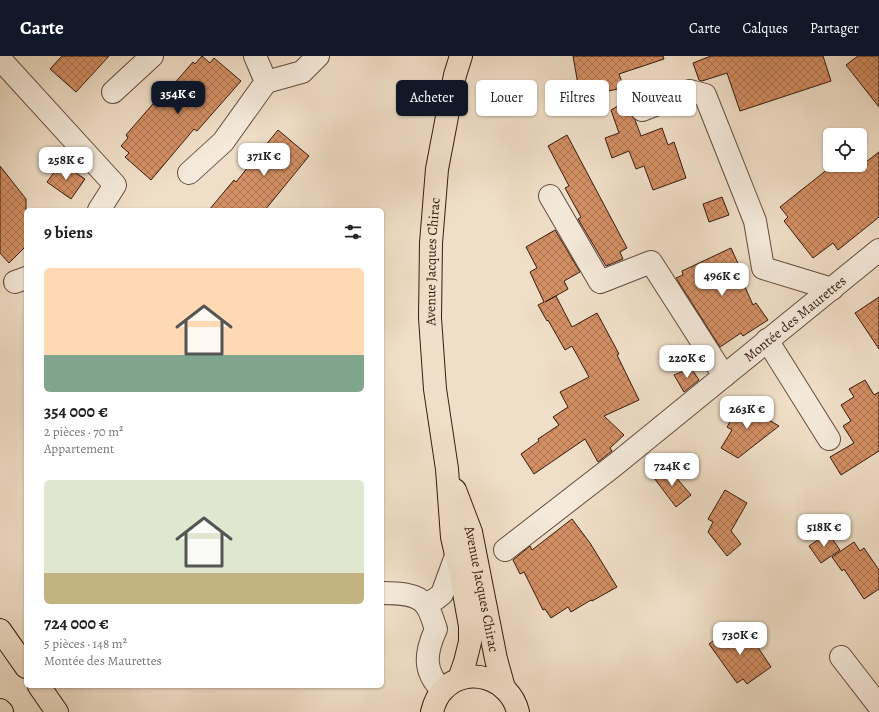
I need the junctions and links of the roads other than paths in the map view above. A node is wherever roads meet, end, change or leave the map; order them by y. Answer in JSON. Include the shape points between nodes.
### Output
{"nodes":[{"id":1,"x":152,"y":56,"type":"edge"},
{"id":2,"x":255,"y":56,"type":"edge"},
{"id":3,"x":318,"y":56,"type":"edge"},
{"id":4,"x":461,"y":56,"type":"edge"},
{"id":5,"x":0,"y":59,"type":"edge"},
{"id":6,"x":266,"y":82,"type":"junction"},
{"id":7,"x":113,"y":92,"type":"dead end"},
{"id":8,"x":696,"y":93,"type":"edge"},
{"id":9,"x":189,"y":173,"type":"dead end"},
{"id":10,"x":550,"y":196,"type":"dead end"},
{"id":11,"x":100,"y":208,"type":"edge"},
{"id":12,"x":879,"y":250,"type":"edge"},
{"id":13,"x":832,"y":289,"type":"junction"},
{"id":14,"x":767,"y":340,"type":"junction"},
{"id":15,"x":724,"y":376,"type":"junction"},
{"id":16,"x":829,"y":439,"type":"dead end"},
{"id":17,"x":447,"y":469,"type":"junction"},
{"id":18,"x":505,"y":550,"type":"dead end"},
{"id":19,"x":456,"y":556,"type":"junction"},
{"id":20,"x":384,"y":593,"type":"edge"},
{"id":21,"x":426,"y":605,"type":"junction"},
{"id":22,"x":0,"y":630,"type":"edge"},
{"id":23,"x":841,"y":657,"type":"dead end"},
{"id":24,"x":24,"y":664,"type":"edge"},
{"id":25,"x":451,"y":685,"type":"junction"},
{"id":26,"x":40,"y":688,"type":"edge"},
{"id":27,"x":504,"y":688,"type":"junction"},
{"id":28,"x":879,"y":706,"type":"edge"},
{"id":29,"x":57,"y":712,"type":"edge"},
{"id":30,"x":432,"y":712,"type":"edge"},
{"id":31,"x":518,"y":712,"type":"edge"}],
"edges":[{"from":1,"to":7,"type":"street"},
{"from":2,"to":6,"type":"street"},
{"from":3,"to":6,"type":"street","via":[[302,72]]},
{"from":4,"to":17,"type":"main road","name":"Avenue Jacques Chirac","via":[[437,168],[431,243],[430,318],[435,389]]},
{"from":5,"to":11,"type":"street","via":[[115,185]]},
{"from":6,"to":9,"type":"street","via":[[223,142]]},
{"from":8,"to":13,"type":"street","via":[[705,95],[755,221],[763,268]]},
{"from":10,"to":15,"type":"street","via":[[600,282],[652,262]]},
{"from":12,"to":13,"type":"street","name":"Montée des Maurettes"},
{"from":13,"to":14,"type":"street","name":"Montée des Maurettes"},
{"from":14,"to":15,"type":"street","name":"Montée des Maurettes"},
{"from":14,"to":16,"type":"street"},
{"from":15,"to":18,"type":"street","name":"Montée des Maurettes"},
{"from":17,"to":19,"type":"main road","name":"Avenue Jacques Chirac","via":[[452,537]]},
{"from":17,"to":27,"type":"main road","name":"Avenue Jacques Chirac","via":[[471,532]]},
{"from":19,"to":21,"type":"street","via":[[442,594]]},
{"from":19,"to":25,"type":"main road","name":"Avenue Jacques Chirac","via":[[470,626],[470,642],[466,662]]},
{"from":20,"to":21,"type":"street","via":[[418,598]]},
{"from":21,"to":25,"type":"street","via":[[436,629],[430,642],[429,673],[434,682]]},
{"from":22,"to":24,"type":"main road"},
{"from":23,"to":28,"type":"street"},
{"from":25,"to":27,"type":"main road","via":[[471,677],[483,677]]},
{"from":25,"to":30,"type":"main road","name":"Avenue Jacques Chirac","via":[[435,702]]},
{"from":26,"to":29,"type":"main road"},
{"from":27,"to":31,"type":"main road","via":[[513,698]]}]}
